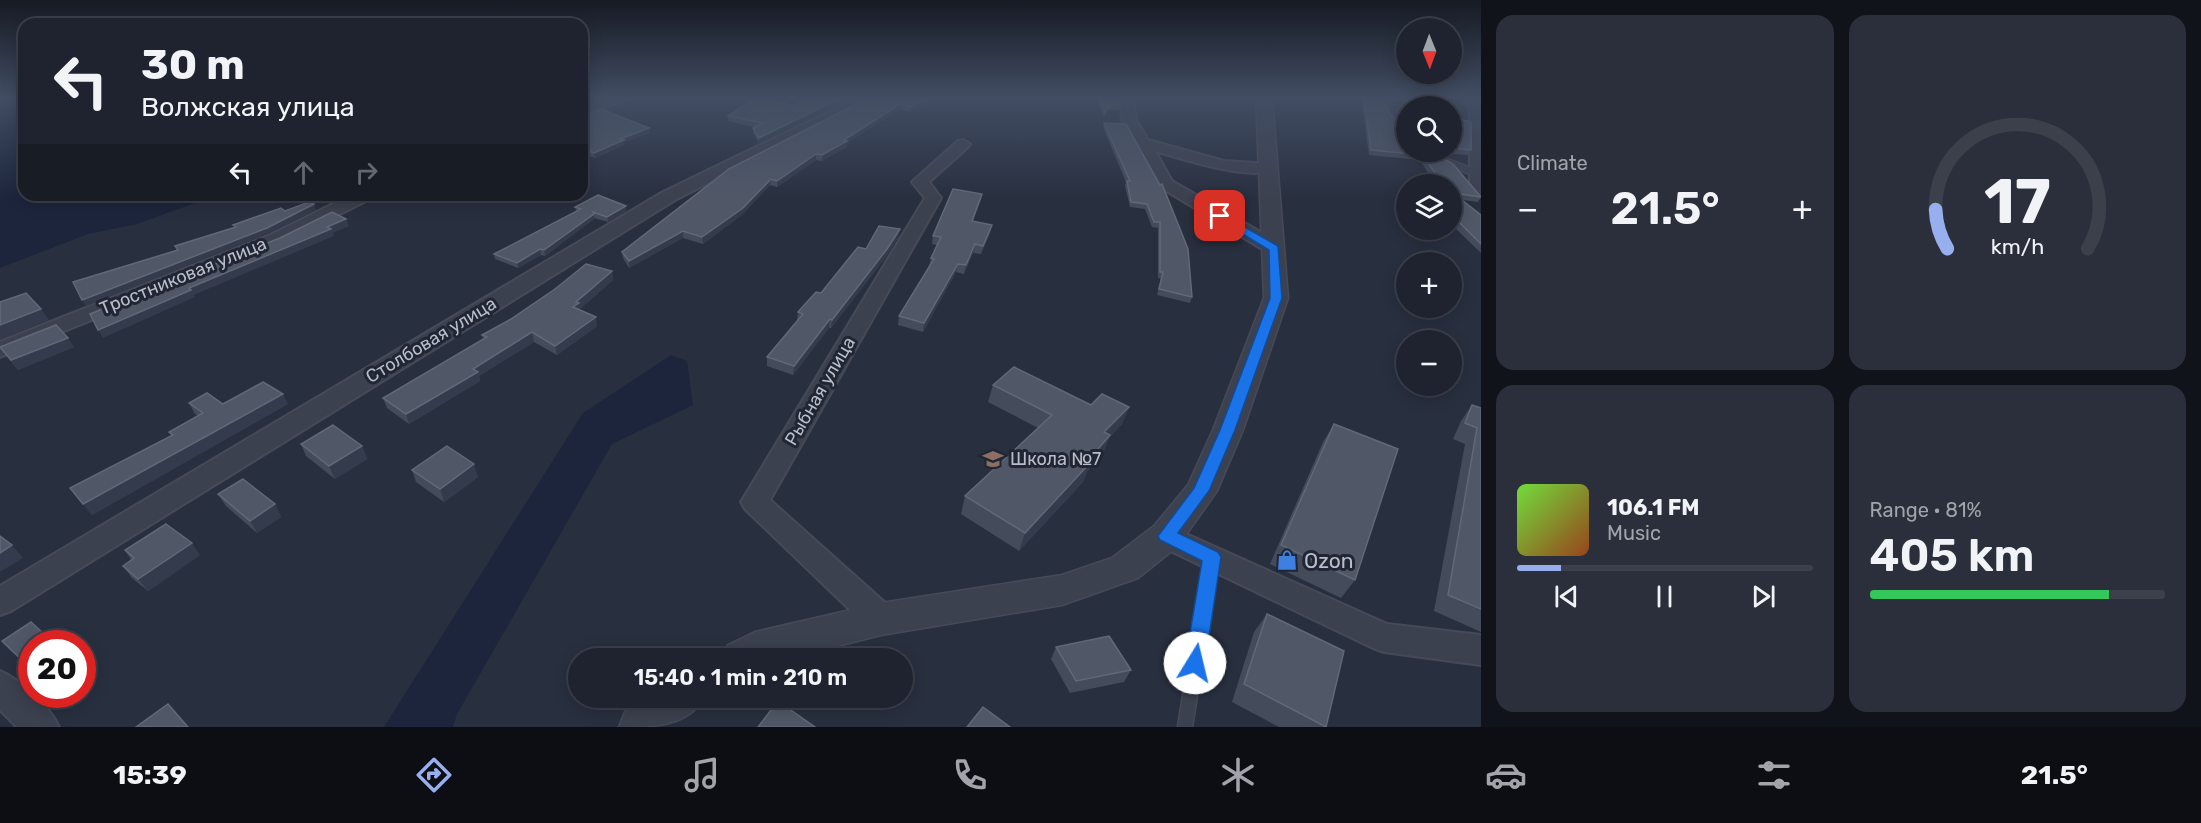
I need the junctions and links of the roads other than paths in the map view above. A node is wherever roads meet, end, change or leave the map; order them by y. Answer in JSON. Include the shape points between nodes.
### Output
{"nodes":[{"id":1,"x":802,"y":131,"type":"edge"},
{"id":2,"x":1135,"y":131,"type":"edge"},
{"id":3,"x":1266,"y":131,"type":"edge"},
{"id":4,"x":1476,"y":131,"type":"edge"},
{"id":5,"x":1142,"y":143,"type":"junction"},
{"id":6,"x":963,"y":144,"type":"dead end"},
{"id":7,"x":1453,"y":162,"type":"edge"},
{"id":8,"x":1269,"y":167,"type":"junction"},
{"id":9,"x":1479,"y":168,"type":"edge"},
{"id":10,"x":1481,"y":190,"type":"edge"},
{"id":11,"x":352,"y":201,"type":"edge"},
{"id":12,"x":1274,"y":248,"type":"junction"},
{"id":13,"x":0,"y":350,"type":"edge"},
{"id":14,"x":1166,"y":536,"type":"junction"},
{"id":15,"x":1212,"y":557,"type":"junction"},
{"id":16,"x":0,"y":602,"type":"edge"},
{"id":17,"x":881,"y":619,"type":"junction"},
{"id":18,"x":763,"y":648,"type":"edge"},
{"id":19,"x":1481,"y":650,"type":"edge"},
{"id":20,"x":0,"y":687,"type":"edge"},
{"id":21,"x":668,"y":708,"type":"edge"},
{"id":22,"x":41,"y":727,"type":"edge"},
{"id":23,"x":640,"y":727,"type":"edge"},
{"id":24,"x":1185,"y":727,"type":"edge"}],
"edges":[{"from":1,"to":16,"type":"street","name":"Столбовая улица","via":[[669,196]]},
{"from":2,"to":5,"type":"street"},
{"from":3,"to":8,"type":"street"},
{"from":4,"to":9,"type":"street"},
{"from":5,"to":8,"type":"street","via":[[1223,166]]},
{"from":5,"to":12,"type":"street","via":[[1166,184]]},
{"from":6,"to":17,"type":"street","name":"Рыбная улица","via":[[920,182],[933,198],[755,502]]},
{"from":7,"to":9,"type":"lane"},
{"from":8,"to":12,"type":"street"},
{"from":9,"to":10,"type":"street"},
{"from":11,"to":13,"type":"street","name":"Тростниковая улица","via":[[276,239]]},
{"from":12,"to":14,"type":"street","via":[[1276,298],[1228,430],[1201,491]]},
{"from":14,"to":15,"type":"street"},
{"from":14,"to":17,"type":"street","via":[[1125,568],[1062,590]]},
{"from":15,"to":19,"type":"street","via":[[1384,638]]},
{"from":15,"to":24,"type":"lane"},
{"from":17,"to":18,"type":"street"},
{"from":20,"to":22,"type":"street"},
{"from":21,"to":23,"type":"street"}]}
